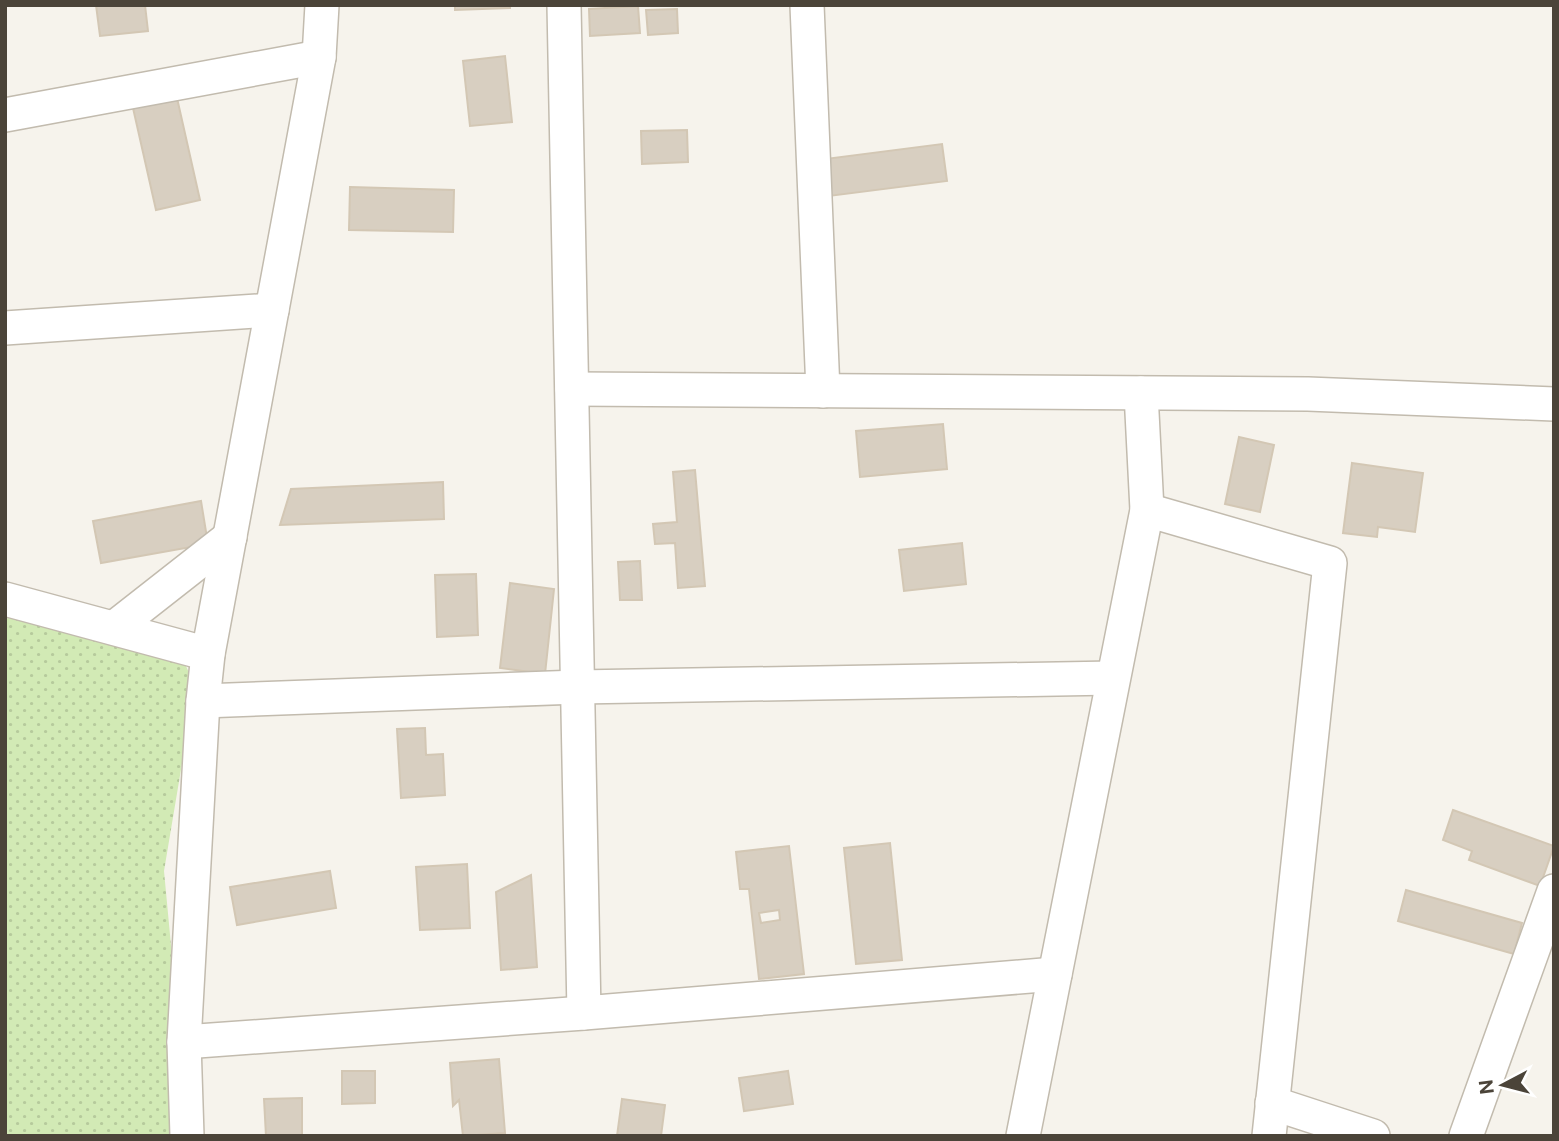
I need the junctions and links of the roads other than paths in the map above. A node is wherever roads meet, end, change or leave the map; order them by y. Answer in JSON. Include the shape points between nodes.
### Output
{"nodes":[{"id":1,"x":322,"y":5,"type":"edge"},
{"id":2,"x":564,"y":5,"type":"edge"},
{"id":3,"x":807,"y":5,"type":"edge"},
{"id":4,"x":318,"y":57,"type":"junction"},
{"id":5,"x":5,"y":115,"type":"edge"},
{"id":6,"x":272,"y":310,"type":"junction"},
{"id":7,"x":5,"y":328,"type":"edge"},
{"id":8,"x":572,"y":389,"type":"junction"},
{"id":9,"x":823,"y":391,"type":"junction"},
{"id":10,"x":1142,"y":393,"type":"junction"},
{"id":11,"x":1554,"y":404,"type":"edge"},
{"id":12,"x":1147,"y":510,"type":"junction"},
{"id":13,"x":230,"y":537,"type":"junction"},
{"id":14,"x":5,"y":599,"type":"edge"},
{"id":15,"x":114,"y":628,"type":"junction"},
{"id":16,"x":208,"y":654,"type":"junction"},
{"id":17,"x":1113,"y":678,"type":"junction"},
{"id":18,"x":578,"y":687,"type":"junction"},
{"id":19,"x":203,"y":701,"type":"junction"},
{"id":20,"x":1554,"y":891,"type":"edge"},
{"id":21,"x":1055,"y":974,"type":"junction"},
{"id":22,"x":584,"y":1013,"type":"junction"},
{"id":23,"x":184,"y":1042,"type":"junction"},
{"id":24,"x":1272,"y":1103,"type":"junction"},
{"id":25,"x":187,"y":1136,"type":"edge"},
{"id":26,"x":1023,"y":1136,"type":"edge"},
{"id":27,"x":1269,"y":1136,"type":"edge"},
{"id":28,"x":1373,"y":1136,"type":"edge"},
{"id":29,"x":1466,"y":1136,"type":"edge"}],
"edges":[{"from":1,"to":4,"type":"street"},
{"from":2,"to":8,"type":"street"},
{"from":3,"to":9,"type":"street"},
{"from":4,"to":5,"type":"street"},
{"from":4,"to":6,"type":"street"},
{"from":6,"to":7,"type":"street"},
{"from":6,"to":13,"type":"street"},
{"from":8,"to":9,"type":"street"},
{"from":8,"to":18,"type":"street"},
{"from":9,"to":10,"type":"street"},
{"from":10,"to":11,"type":"street"},
{"from":10,"to":12,"type":"street"},
{"from":12,"to":17,"type":"street"},
{"from":12,"to":24,"type":"street","via":[[1330,563]]},
{"from":13,"to":15,"type":"street"},
{"from":13,"to":16,"type":"street"},
{"from":14,"to":15,"type":"street"},
{"from":15,"to":16,"type":"street"},
{"from":16,"to":19,"type":"street"},
{"from":17,"to":18,"type":"street"},
{"from":17,"to":21,"type":"street"},
{"from":18,"to":19,"type":"street"},
{"from":18,"to":22,"type":"street"},
{"from":19,"to":23,"type":"street"},
{"from":20,"to":29,"type":"street"},
{"from":21,"to":22,"type":"street"},
{"from":21,"to":26,"type":"street"},
{"from":22,"to":23,"type":"street"},
{"from":23,"to":25,"type":"street"},
{"from":24,"to":27,"type":"street"},
{"from":24,"to":28,"type":"street"}]}
